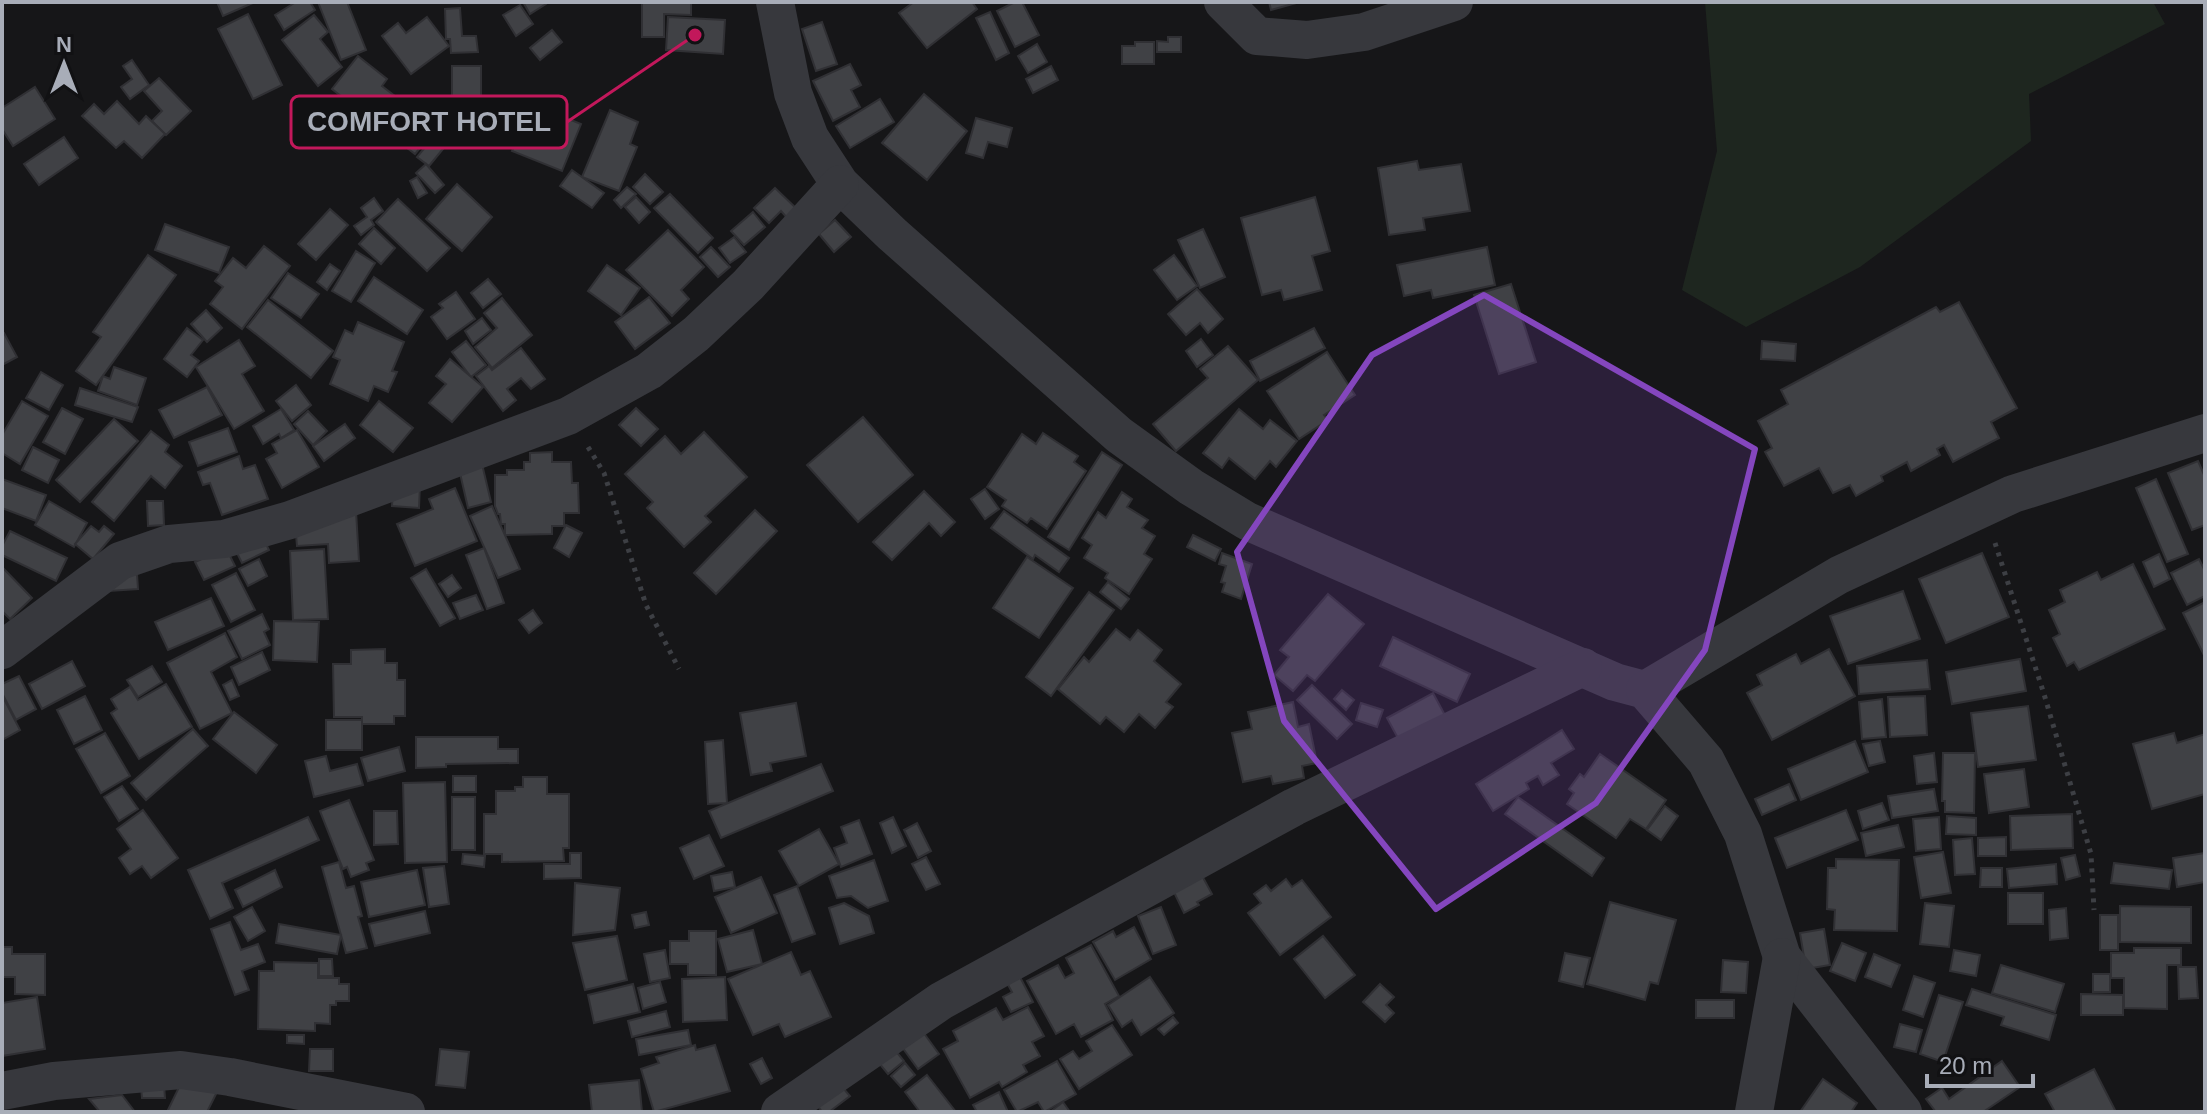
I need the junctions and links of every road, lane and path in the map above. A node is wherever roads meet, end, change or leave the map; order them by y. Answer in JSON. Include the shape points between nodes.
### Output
{"nodes":[{"id":1,"x":775,"y":2,"type":"edge"},
{"id":2,"x":1223,"y":2,"type":"edge"},
{"id":3,"x":1454,"y":2,"type":"edge"},
{"id":4,"x":840,"y":184,"type":"junction"},
{"id":5,"x":568,"y":416,"type":"junction"},
{"id":6,"x":2205,"y":433,"type":"edge"},
{"id":7,"x":1982,"y":508,"type":"junction"},
{"id":8,"x":2,"y":650,"type":"edge"},
{"id":9,"x":1583,"y":667,"type":"junction"},
{"id":10,"x":679,"y":669,"type":"dead end"},
{"id":11,"x":1645,"y":690,"type":"junction"},
{"id":12,"x":2094,"y":910,"type":"dead end"},
{"id":13,"x":1782,"y":957,"type":"junction"},
{"id":14,"x":2,"y":1091,"type":"edge"},
{"id":15,"x":406,"y":1112,"type":"edge"},
{"id":16,"x":780,"y":1112,"type":"edge"},
{"id":17,"x":1754,"y":1112,"type":"edge"},
{"id":18,"x":1903,"y":1112,"type":"edge"}],
"edges":[{"from":1,"to":4,"type":"street","via":[[793,93],[810,138]]},
{"from":2,"to":3,"type":"street","via":[[1257,36],[1307,40],[1364,32]]},
{"from":4,"to":5,"type":"street","via":[[696,334],[649,371]]},
{"from":4,"to":9,"type":"street","via":[[1119,435],[1191,487],[1247,521]]},
{"from":5,"to":8,"type":"street","via":[[290,520],[224,539],[169,544],[120,561]]},
{"from":5,"to":10,"type":"path","via":[[604,473],[646,605]]},
{"from":6,"to":7,"type":"street"},
{"from":7,"to":11,"type":"street","via":[[1839,575]]},
{"from":7,"to":12,"type":"path","via":[[2091,854]]},
{"from":9,"to":11,"type":"street"},
{"from":9,"to":16,"type":"street","via":[[1294,807],[941,1001]]},
{"from":11,"to":13,"type":"street","via":[[1706,761],[1743,834]]},
{"from":13,"to":17,"type":"street"},
{"from":13,"to":18,"type":"street"},
{"from":14,"to":15,"type":"street","via":[[181,1070]]}]}
